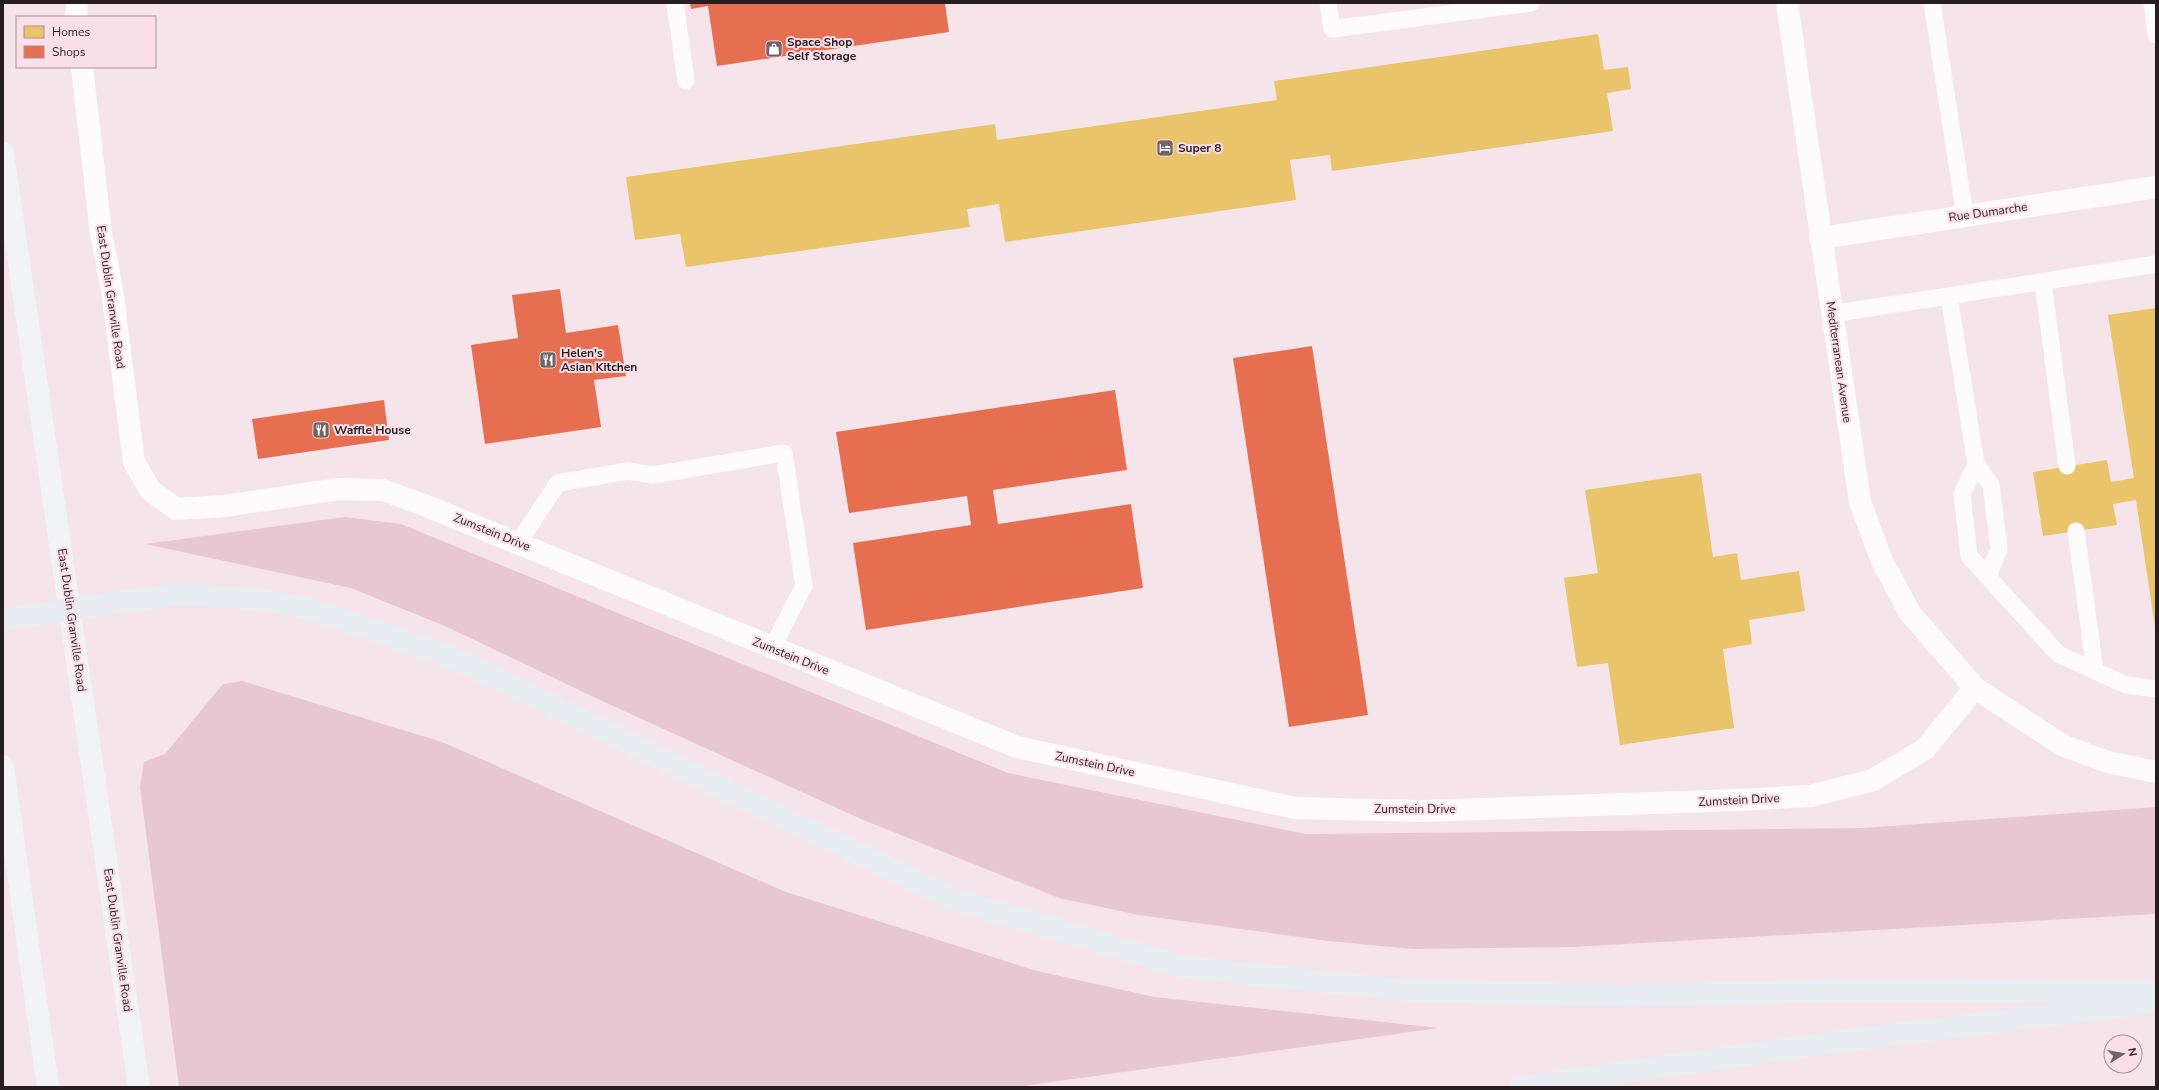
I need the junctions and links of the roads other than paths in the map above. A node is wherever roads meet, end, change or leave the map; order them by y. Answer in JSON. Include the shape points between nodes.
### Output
{"nodes":[{"id":1,"x":77,"y":3,"type":"edge"},
{"id":2,"x":675,"y":3,"type":"edge"},
{"id":3,"x":1328,"y":3,"type":"edge"},
{"id":4,"x":1531,"y":3,"type":"edge"},
{"id":5,"x":1786,"y":3,"type":"edge"},
{"id":6,"x":1932,"y":3,"type":"edge"},
{"id":7,"x":2152,"y":3,"type":"edge"},
{"id":8,"x":76,"y":16,"type":"edge"},
{"id":9,"x":2156,"y":35,"type":"edge"},
{"id":10,"x":82,"y":68,"type":"edge"},
{"id":11,"x":686,"y":81,"type":"dead end"},
{"id":12,"x":3,"y":153,"type":"edge"},
{"id":13,"x":2156,"y":187,"type":"edge"},
{"id":14,"x":1965,"y":216,"type":"junction"},
{"id":15,"x":1820,"y":238,"type":"junction"},
{"id":16,"x":2156,"y":264,"type":"edge"},
{"id":17,"x":2043,"y":282,"type":"junction"},
{"id":18,"x":1949,"y":296,"type":"junction"},
{"id":19,"x":1831,"y":314,"type":"junction"},
{"id":20,"x":1976,"y":464,"type":"junction"},
{"id":21,"x":2067,"y":466,"type":"dead end"},
{"id":22,"x":225,"y":506,"type":"joint"},
{"id":23,"x":2076,"y":532,"type":"dead end"},
{"id":24,"x":518,"y":543,"type":"junction"},
{"id":25,"x":1988,"y":576,"type":"junction"},
{"id":26,"x":71,"y":609,"type":"junction"},
{"id":27,"x":3,"y":620,"type":"edge"},
{"id":28,"x":772,"y":648,"type":"junction"},
{"id":29,"x":2095,"y":671,"type":"junction"},
{"id":30,"x":1975,"y":688,"type":"junction"},
{"id":31,"x":2156,"y":689,"type":"edge"},
{"id":32,"x":3,"y":766,"type":"edge"},
{"id":33,"x":2156,"y":772,"type":"edge"},
{"id":34,"x":2156,"y":992,"type":"edge"},
{"id":35,"x":2156,"y":1002,"type":"edge"},
{"id":36,"x":48,"y":1087,"type":"edge"},
{"id":37,"x":139,"y":1087,"type":"edge"},
{"id":38,"x":1520,"y":1087,"type":"edge"}],
"edges":[{"from":1,"to":8,"type":"street"},
{"from":2,"to":11,"type":"lane"},
{"from":3,"to":4,"type":"lane","via":[[1332,29]]},
{"from":5,"to":15,"type":"street","name":"Mediterranean Avenue"},
{"from":6,"to":14,"type":"lane"},
{"from":7,"to":9,"type":"lane"},
{"from":10,"to":22,"type":"street","name":"East Dublin Granville Road","via":[[101,233],[112,289],[134,462],[150,490],[176,509]]},
{"from":12,"to":26,"type":"main road","name":"East Dublin Granville Road"},
{"from":13,"to":14,"type":"street","name":"Rue Dumarche"},
{"from":14,"to":15,"type":"street","name":"Rue Dumarche"},
{"from":15,"to":19,"type":"street","name":"Mediterranean Avenue"},
{"from":16,"to":17,"type":"lane"},
{"from":17,"to":18,"type":"lane"},
{"from":17,"to":21,"type":"lane"},
{"from":18,"to":19,"type":"lane"},
{"from":18,"to":20,"type":"lane"},
{"from":19,"to":30,"type":"street","name":"Mediterranean Avenue","via":[[1860,502],[1882,561],[1910,613]]},
{"from":20,"to":25,"type":"lane","via":[[1991,485],[1999,549]]},
{"from":20,"to":25,"type":"lane","via":[[1962,494],[1969,556]]},
{"from":22,"to":24,"type":"street","name":"Zumstein Drive","via":[[339,489],[383,490]]},
{"from":23,"to":29,"type":"lane"},
{"from":24,"to":28,"type":"street","name":"Zumstein Drive"},
{"from":24,"to":28,"type":"lane","via":[[558,483],[628,471],[653,475],[784,453],[804,586]]},
{"from":25,"to":29,"type":"lane","via":[[2058,654]]},
{"from":26,"to":27,"type":"highway"},
{"from":26,"to":34,"type":"highway","via":[[182,594],[253,599],[306,608],[465,662],[956,900],[1183,967],[1402,990],[1630,996],[1851,990]]},
{"from":26,"to":37,"type":"main road","name":"East Dublin Granville Road"},
{"from":28,"to":30,"type":"street","name":"Zumstein Drive","via":[[1017,747],[1295,808],[1422,811],[1810,796],[1873,780],[1925,749]]},
{"from":29,"to":31,"type":"lane","via":[[2126,685]]},
{"from":30,"to":33,"type":"street","name":"Mediterranean Avenue","via":[[2062,745],[2108,762]]},
{"from":32,"to":36,"type":"main road"},
{"from":35,"to":38,"type":"highway","via":[[1843,1041]]}]}
